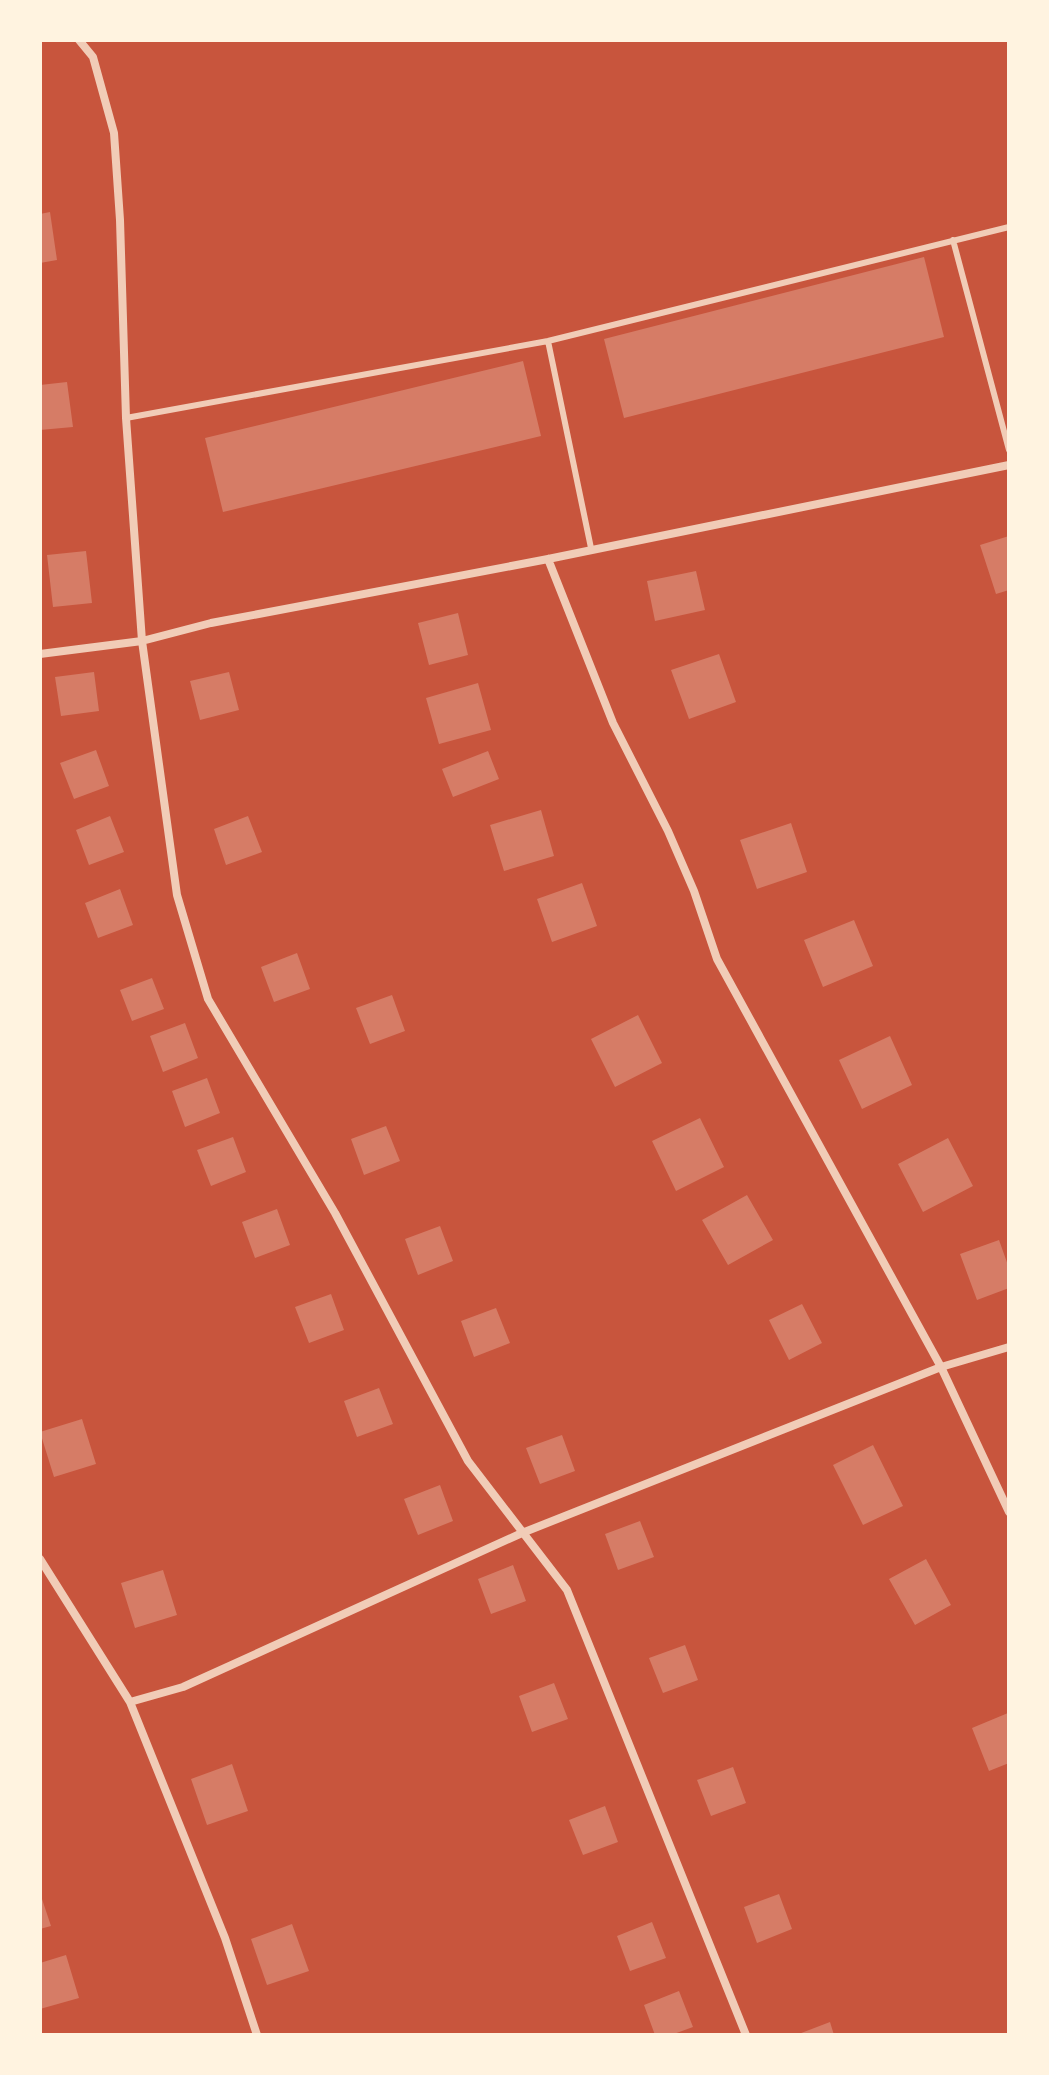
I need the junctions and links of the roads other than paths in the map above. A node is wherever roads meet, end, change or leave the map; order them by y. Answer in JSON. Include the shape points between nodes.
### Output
{"nodes":[{"id":1,"x":79,"y":40,"type":"edge"},
{"id":2,"x":1009,"y":227,"type":"edge"},
{"id":3,"x":953,"y":240,"type":"junction"},
{"id":4,"x":548,"y":341,"type":"junction"},
{"id":5,"x":126,"y":418,"type":"junction"},
{"id":6,"x":1009,"y":450,"type":"edge"},
{"id":7,"x":1009,"y":465,"type":"edge"},
{"id":8,"x":591,"y":548,"type":"junction"},
{"id":9,"x":548,"y":559,"type":"junction"},
{"id":10,"x":142,"y":641,"type":"junction"},
{"id":11,"x":40,"y":654,"type":"edge"},
{"id":12,"x":1009,"y":1347,"type":"edge"},
{"id":13,"x":941,"y":1367,"type":"junction"},
{"id":14,"x":1009,"y":1512,"type":"edge"},
{"id":15,"x":522,"y":1533,"type":"junction"},
{"id":16,"x":40,"y":1559,"type":"edge"},
{"id":17,"x":130,"y":1702,"type":"junction"},
{"id":18,"x":257,"y":2035,"type":"edge"},
{"id":19,"x":746,"y":2035,"type":"edge"}],
"edges":[{"from":1,"to":5,"type":"street","via":[[93,57],[114,133]]},
{"from":2,"to":3,"type":"lane"},
{"from":3,"to":4,"type":"lane"},
{"from":3,"to":6,"type":"lane"},
{"from":4,"to":5,"type":"lane"},
{"from":4,"to":8,"type":"lane"},
{"from":5,"to":10,"type":"street"},
{"from":7,"to":8,"type":"street"},
{"from":8,"to":9,"type":"street"},
{"from":9,"to":10,"type":"street"},
{"from":9,"to":13,"type":"street","via":[[613,723],[689,879],[717,959]]},
{"from":10,"to":11,"type":"street"},
{"from":10,"to":15,"type":"street","via":[[177,895],[208,999],[335,1213],[468,1461]]},
{"from":12,"to":13,"type":"street"},
{"from":13,"to":14,"type":"street"},
{"from":13,"to":15,"type":"street"},
{"from":15,"to":17,"type":"street","via":[[183,1687]]},
{"from":15,"to":19,"type":"street","via":[[567,1590]]},
{"from":16,"to":17,"type":"street"},
{"from":17,"to":18,"type":"street","via":[[225,1938]]}]}
